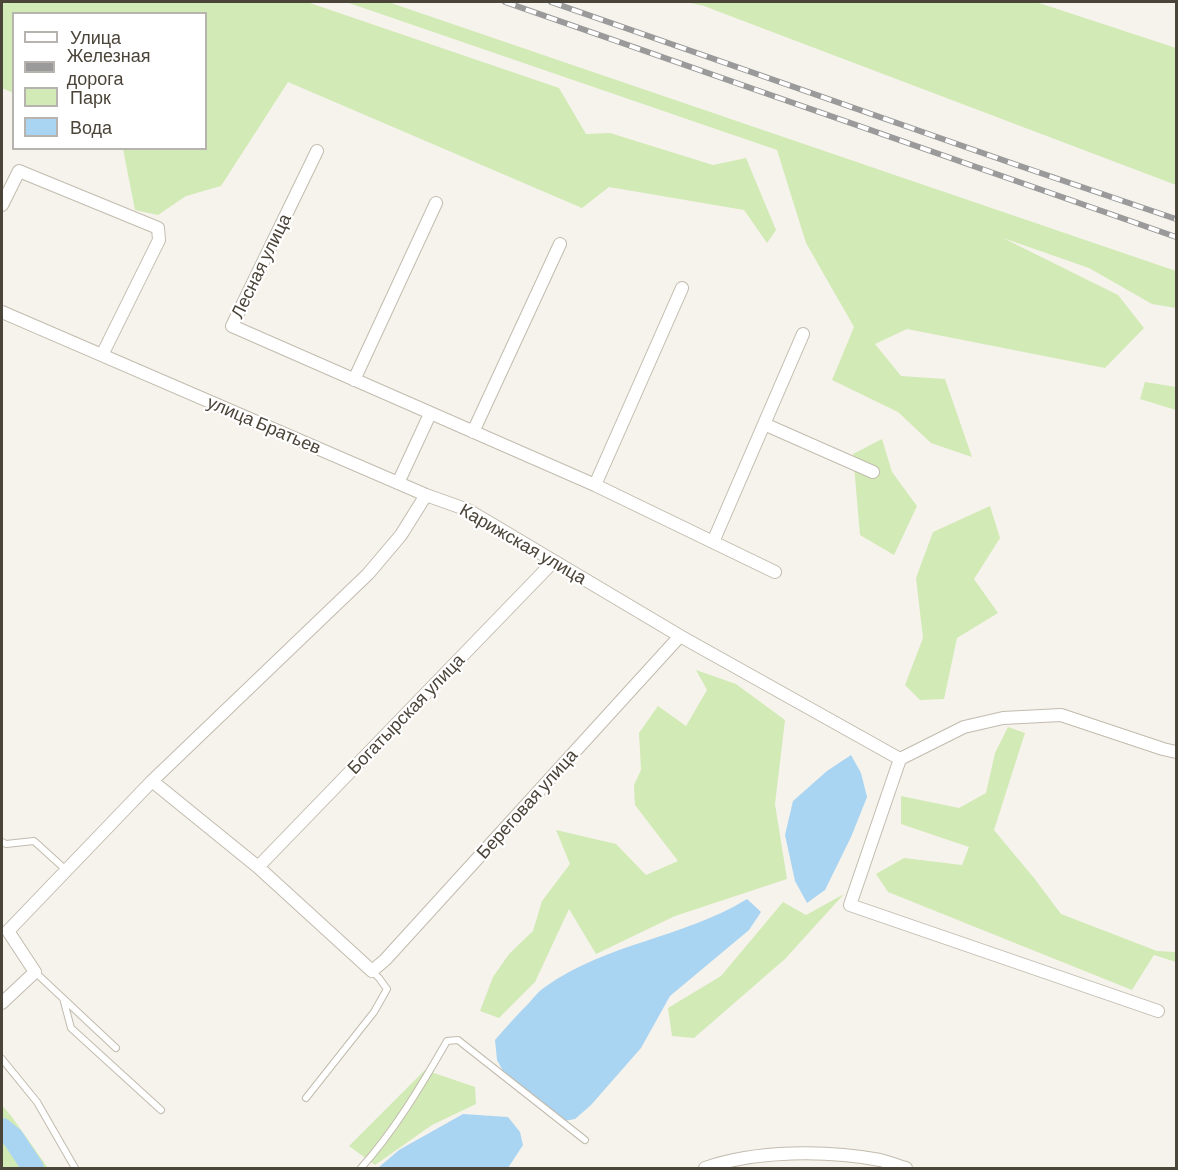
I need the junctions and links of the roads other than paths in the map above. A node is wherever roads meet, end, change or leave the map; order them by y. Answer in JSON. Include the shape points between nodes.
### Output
{"nodes":[{"id":1,"x":316,"y":151,"type":"dead end"},
{"id":2,"x":436,"y":203,"type":"dead end"},
{"id":3,"x":2,"y":205,"type":"edge"},
{"id":4,"x":560,"y":244,"type":"dead end"},
{"id":5,"x":682,"y":288,"type":"dead end"},
{"id":6,"x":2,"y":312,"type":"edge"},
{"id":7,"x":803,"y":334,"type":"dead end"},
{"id":8,"x":102,"y":356,"type":"junction"},
{"id":9,"x":354,"y":380,"type":"junction"},
{"id":10,"x":430,"y":414,"type":"junction"},
{"id":11,"x":764,"y":424,"type":"junction"},
{"id":12,"x":473,"y":432,"type":"junction"},
{"id":13,"x":873,"y":472,"type":"dead end"},
{"id":14,"x":398,"y":483,"type":"junction"},
{"id":15,"x":595,"y":485,"type":"junction"},
{"id":16,"x":426,"y":495,"type":"junction"},
{"id":17,"x":713,"y":542,"type":"junction"},
{"id":18,"x":554,"y":561,"type":"junction"},
{"id":19,"x":774,"y":572,"type":"dead end"},
{"id":20,"x":680,"y":636,"type":"junction"},
{"id":21,"x":1176,"y":752,"type":"edge"},
{"id":22,"x":900,"y":759,"type":"junction"},
{"id":23,"x":152,"y":781,"type":"junction"},
{"id":24,"x":2,"y":842,"type":"edge"},
{"id":25,"x":258,"y":867,"type":"junction"},
{"id":26,"x":66,"y":870,"type":"junction"},
{"id":27,"x":5,"y":928,"type":"edge"},
{"id":28,"x":372,"y":971,"type":"junction"},
{"id":29,"x":35,"y":972,"type":"junction"},
{"id":30,"x":63,"y":998,"type":"junction"},
{"id":31,"x":2,"y":1003,"type":"edge"},
{"id":32,"x":1158,"y":1011,"type":"dead end"},
{"id":33,"x":116,"y":1048,"type":"dead end"},
{"id":34,"x":2,"y":1059,"type":"edge"},
{"id":35,"x":306,"y":1098,"type":"dead end"},
{"id":36,"x":160,"y":1110,"type":"dead end"},
{"id":37,"x":585,"y":1140,"type":"dead end"},
{"id":38,"x":75,"y":1168,"type":"edge"},
{"id":39,"x":361,"y":1168,"type":"edge"},
{"id":40,"x":705,"y":1168,"type":"edge"},
{"id":41,"x":906,"y":1168,"type":"edge"}],
"edges":[{"from":1,"to":9,"type":"street","name":"Лесная улица","via":[[232,326]]},
{"from":2,"to":9,"type":"street"},
{"from":3,"to":8,"type":"street","via":[[19,171],[158,228],[159,240]]},
{"from":4,"to":12,"type":"street"},
{"from":5,"to":15,"type":"street"},
{"from":6,"to":8,"type":"street","name":"улица Братьев"},
{"from":7,"to":11,"type":"street"},
{"from":8,"to":14,"type":"street","name":"улица Братьев"},
{"from":9,"to":10,"type":"street","name":"Лесная улица"},
{"from":10,"to":12,"type":"street","name":"Лесная улица"},
{"from":10,"to":14,"type":"street"},
{"from":11,"to":13,"type":"street"},
{"from":11,"to":17,"type":"street"},
{"from":12,"to":15,"type":"street","name":"Лесная улица"},
{"from":14,"to":16,"type":"street","name":"улица Братьев"},
{"from":15,"to":17,"type":"street","name":"Лесная улица"},
{"from":16,"to":18,"type":"street","name":"Карижская улица","via":[[468,510]]},
{"from":16,"to":23,"type":"street","via":[[401,535],[368,574]]},
{"from":17,"to":19,"type":"street","name":"Лесная улица"},
{"from":18,"to":20,"type":"street","name":"Карижская улица"},
{"from":18,"to":25,"type":"street","name":"Богатырская улица"},
{"from":20,"to":22,"type":"street","name":"Карижская улица"},
{"from":20,"to":28,"type":"street","name":"Береговая улица"},
{"from":21,"to":22,"type":"street","via":[[1061,715],[1003,718],[964,727]]},
{"from":22,"to":32,"type":"street","via":[[850,905]]},
{"from":23,"to":25,"type":"street"},
{"from":23,"to":26,"type":"street"},
{"from":24,"to":26,"type":"lane","via":[[34,841]]},
{"from":25,"to":28,"type":"street"},
{"from":26,"to":27,"type":"street"},
{"from":27,"to":29,"type":"street"},
{"from":28,"to":35,"type":"lane","via":[[387,989],[374,1012]]},
{"from":29,"to":30,"type":"lane"},
{"from":29,"to":31,"type":"street"},
{"from":30,"to":33,"type":"lane"},
{"from":30,"to":36,"type":"lane","via":[[71,1028]]},
{"from":34,"to":38,"type":"lane","via":[[37,1102]]},
{"from":37,"to":39,"type":"lane","via":[[458,1040],[447,1041],[417,1093]]},
{"from":40,"to":41,"type":"street","via":[[770,1154],[825,1154],[881,1160]]}]}
